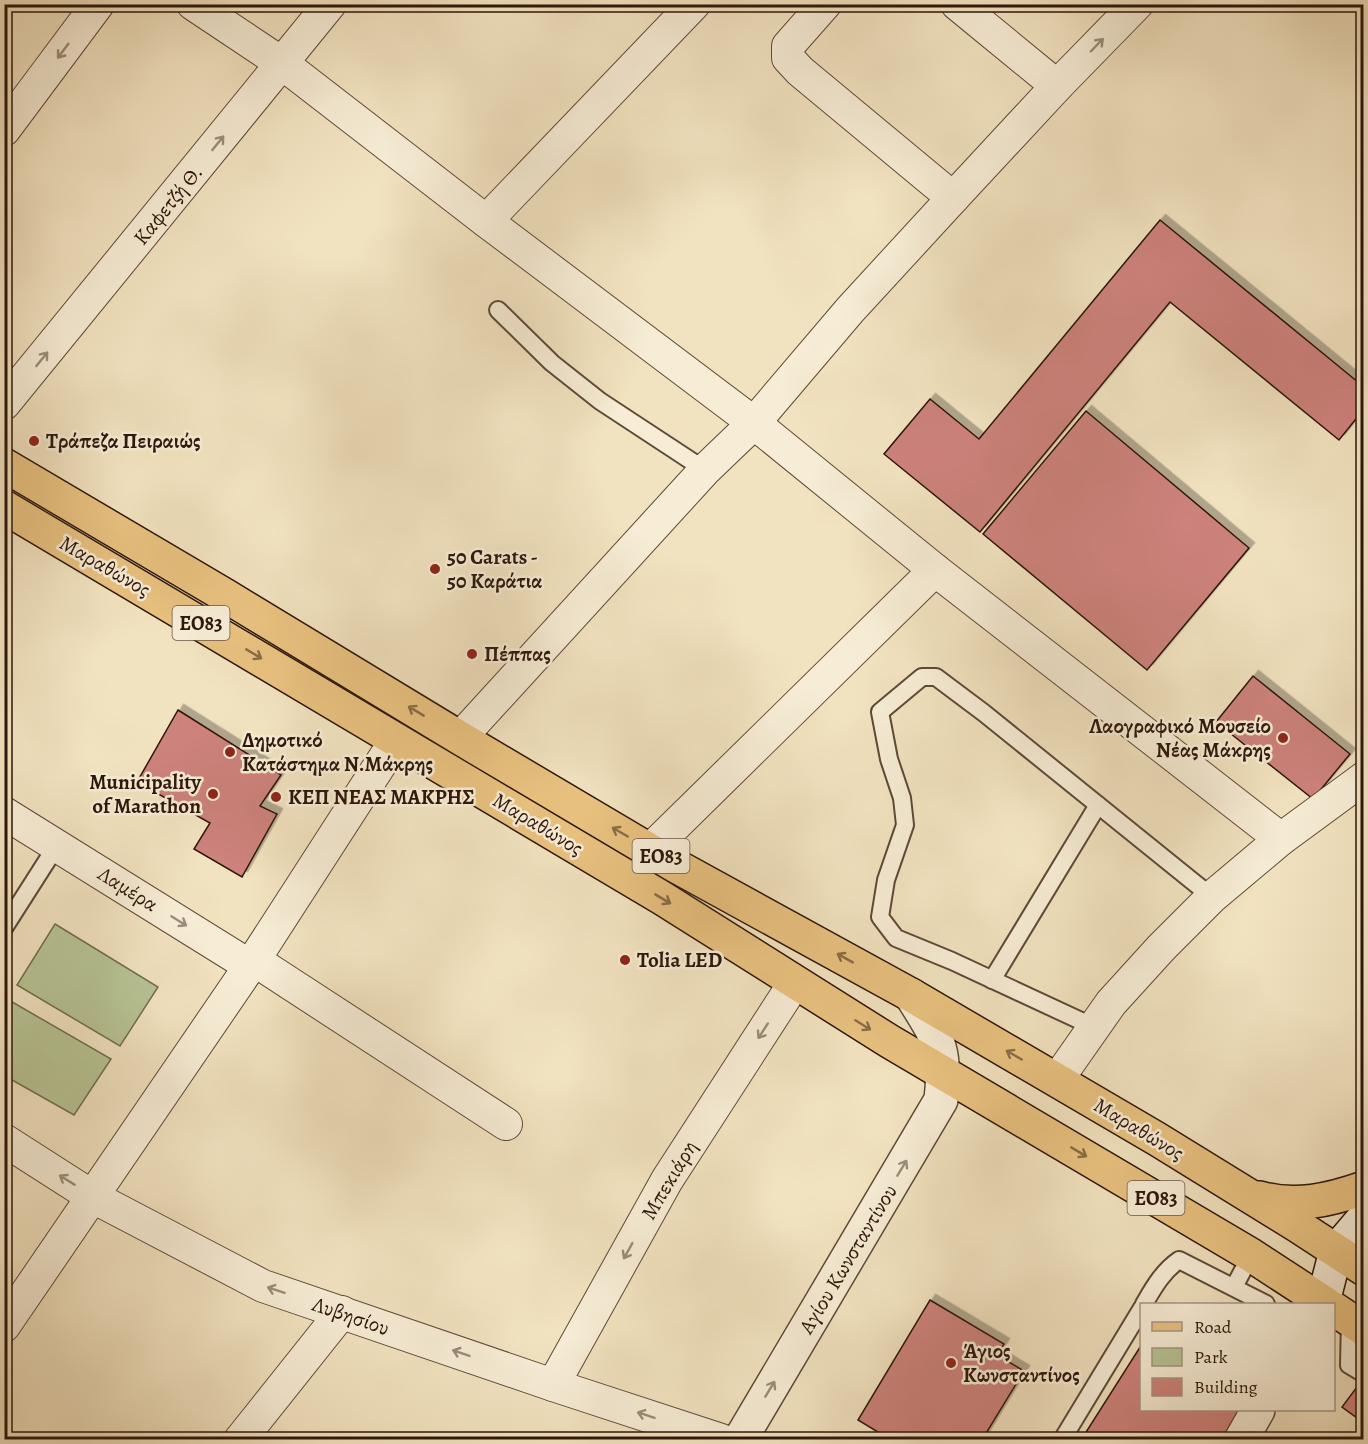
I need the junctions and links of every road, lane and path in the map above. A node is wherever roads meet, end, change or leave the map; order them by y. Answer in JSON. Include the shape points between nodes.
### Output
{"nodes":[{"id":1,"x":98,"y":4,"type":"edge"},
{"id":2,"x":193,"y":4,"type":"edge"},
{"id":3,"x":330,"y":4,"type":"edge"},
{"id":4,"x":694,"y":4,"type":"edge"},
{"id":5,"x":825,"y":4,"type":"edge"},
{"id":6,"x":957,"y":4,"type":"edge"},
{"id":7,"x":1137,"y":4,"type":"edge"},
{"id":8,"x":283,"y":64,"type":"junction"},
{"id":9,"x":1057,"y":86,"type":"junction"},
{"id":10,"x":4,"y":130,"type":"edge"},
{"id":11,"x":953,"y":198,"type":"junction"},
{"id":12,"x":486,"y":221,"type":"junction"},
{"id":13,"x":498,"y":310,"type":"dead end"},
{"id":14,"x":4,"y":404,"type":"edge"},
{"id":15,"x":754,"y":423,"type":"junction"},
{"id":16,"x":4,"y":465,"type":"edge"},
{"id":17,"x":705,"y":470,"type":"junction"},
{"id":18,"x":4,"y":507,"type":"edge"},
{"id":19,"x":935,"y":570,"type":"junction"},
{"id":20,"x":460,"y":738,"type":"junction"},
{"id":21,"x":396,"y":740,"type":"junction"},
{"id":22,"x":1364,"y":778,"type":"edge"},
{"id":23,"x":1098,"y":805,"type":"junction"},
{"id":24,"x":4,"y":813,"type":"edge"},
{"id":25,"x":1281,"y":839,"type":"junction"},
{"id":26,"x":57,"y":844,"type":"junction"},
{"id":27,"x":651,"y":850,"type":"junction"},
{"id":28,"x":1212,"y":897,"type":"junction"},
{"id":29,"x":4,"y":928,"type":"edge"},
{"id":30,"x":252,"y":963,"type":"junction"},
{"id":31,"x":992,"y":980,"type":"junction"},
{"id":32,"x":795,"y":982,"type":"junction"},
{"id":33,"x":911,"y":995,"type":"junction"},
{"id":34,"x":1094,"y":1027,"type":"junction"},
{"id":35,"x":944,"y":1073,"type":"junction"},
{"id":36,"x":1057,"y":1080,"type":"junction"},
{"id":37,"x":506,"y":1124,"type":"dead end"},
{"id":38,"x":4,"y":1140,"type":"edge"},
{"id":39,"x":1364,"y":1188,"type":"edge"},
{"id":40,"x":1244,"y":1193,"type":"junction"},
{"id":41,"x":93,"y":1197,"type":"junction"},
{"id":42,"x":1364,"y":1218,"type":"edge"},
{"id":43,"x":1251,"y":1255,"type":"junction"},
{"id":44,"x":1355,"y":1262,"type":"edge"},
{"id":45,"x":1234,"y":1287,"type":"junction"},
{"id":46,"x":1146,"y":1303,"type":"edge"},
{"id":47,"x":1262,"y":1303,"type":"edge"},
{"id":48,"x":1323,"y":1303,"type":"edge"},
{"id":49,"x":342,"y":1312,"type":"junction"},
{"id":50,"x":1336,"y":1312,"type":"edge"},
{"id":51,"x":1140,"y":1313,"type":"edge"},
{"id":52,"x":4,"y":1326,"type":"edge"},
{"id":53,"x":1364,"y":1374,"type":"edge"},
{"id":54,"x":553,"y":1385,"type":"junction"},
{"id":55,"x":1257,"y":1411,"type":"edge"},
{"id":56,"x":240,"y":1440,"type":"edge"},
{"id":57,"x":721,"y":1440,"type":"edge"},
{"id":58,"x":740,"y":1440,"type":"edge"},
{"id":59,"x":1062,"y":1440,"type":"edge"},
{"id":60,"x":1241,"y":1440,"type":"edge"}],
"edges":[{"from":1,"to":10,"type":"street","one_way":true},
{"from":2,"to":8,"type":"street"},
{"from":3,"to":8,"type":"street","name":"Καφετζή Θ."},
{"from":4,"to":12,"type":"street"},
{"from":5,"to":11,"type":"street","via":[[788,46],[788,58]]},
{"from":6,"to":9,"type":"street"},
{"from":9,"to":7,"type":"street","one_way":true},
{"from":8,"to":12,"type":"street"},
{"from":14,"to":8,"type":"street","name":"Καφετζή Θ.","one_way":true},
{"from":9,"to":11,"type":"street"},
{"from":11,"to":15,"type":"street"},
{"from":12,"to":15,"type":"street"},
{"from":13,"to":17,"type":"lane","via":[[552,363],[600,401]]},
{"from":15,"to":17,"type":"street"},
{"from":15,"to":19,"type":"street"},
{"from":20,"to":16,"type":"main road","name":"Μαραθώνος","number":"ΕΟ83","one_way":true},
{"from":17,"to":20,"type":"street"},
{"from":18,"to":21,"type":"main road","name":"Μαραθώνος","number":"ΕΟ83","one_way":true},
{"from":19,"to":25,"type":"street"},
{"from":19,"to":27,"type":"street"},
{"from":27,"to":20,"type":"main road","name":"Μαραθώνος","number":"ΕΟ83","one_way":true},
{"from":21,"to":30,"type":"street"},
{"from":21,"to":32,"type":"main road","name":"Μαραθώνος","number":"ΕΟ83","one_way":true},
{"from":22,"to":25,"type":"street"},
{"from":23,"to":28,"type":"lane"},
{"from":23,"to":31,"type":"lane"},
{"from":23,"to":31,"type":"lane","via":[[936,676],[922,677],[880,712],[905,825],[886,880],[880,917],[896,938]]},
{"from":24,"to":26,"type":"street","name":"Λαμέρα"},
{"from":25,"to":28,"type":"street"},
{"from":26,"to":29,"type":"lane"},
{"from":26,"to":30,"type":"street","name":"Λαμέρα","one_way":true},
{"from":33,"to":27,"type":"main road","name":"Μαραθώνος","number":"ΕΟ83","one_way":true},
{"from":28,"to":34,"type":"street","via":[[1111,1003]]},
{"from":30,"to":37,"type":"street","name":"Λαμέρα"},
{"from":30,"to":41,"type":"street"},
{"from":31,"to":34,"type":"lane"},
{"from":32,"to":35,"type":"main road","name":"Μαραθώνος","number":"ΕΟ83","one_way":true},
{"from":32,"to":54,"type":"street","name":"Μπεκιάρη","one_way":true,"via":[[667,1180]]},
{"from":33,"to":35,"type":"street","name":"Μαραθώνος","via":[[937,1036]]},
{"from":36,"to":33,"type":"main road","name":"Μαραθώνος","number":"ΕΟ83","one_way":true},
{"from":34,"to":36,"type":"street"},
{"from":35,"to":43,"type":"main road","name":"Μαραθώνος","number":"ΕΟ83","one_way":true},
{"from":58,"to":35,"type":"street","name":"Αγίου Κωνσταντίνου","one_way":true,"via":[[936,1111]]},
{"from":36,"to":40,"type":"main road","name":"Μαραθώνος","number":"ΕΟ83"},
{"from":41,"to":38,"type":"street","name":"Λυβησίου","one_way":true},
{"from":39,"to":40,"type":"main road","via":[[1299,1203],[1277,1203]]},
{"from":40,"to":44,"type":"main road","name":"Μαραθώνος","number":"ΕΟ83"},
{"from":49,"to":41,"type":"street","name":"Λυβησίου","one_way":true,"via":[[263,1286]]},
{"from":41,"to":52,"type":"street"},
{"from":42,"to":44,"type":"street"},
{"from":43,"to":45,"type":"lane"},
{"from":43,"to":48,"type":"main road","name":"Μαραθώνος","number":"ΕΟ83"},
{"from":44,"to":50,"type":"street"},
{"from":45,"to":46,"type":"lane","via":[[1179,1260],[1169,1267]]},
{"from":45,"to":47,"type":"lane"},
{"from":54,"to":49,"type":"street","name":"Λυβησίου","one_way":true},
{"from":49,"to":56,"type":"street"},
{"from":50,"to":53,"type":"lane","via":[[1349,1365]]},
{"from":51,"to":59,"type":"lane"},
{"from":57,"to":54,"type":"street","name":"Λυβησίου","one_way":true},
{"from":55,"to":60,"type":"street"}]}
